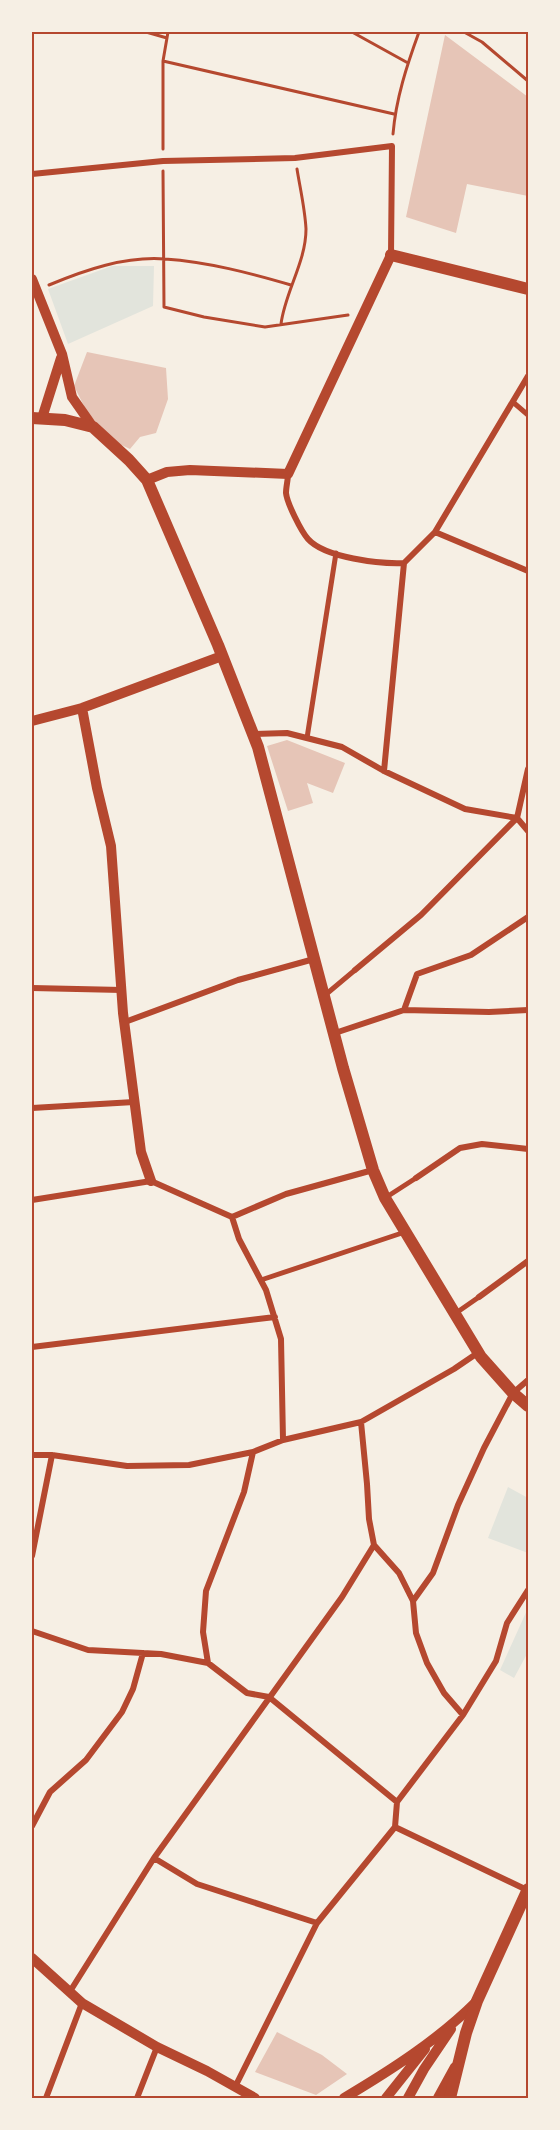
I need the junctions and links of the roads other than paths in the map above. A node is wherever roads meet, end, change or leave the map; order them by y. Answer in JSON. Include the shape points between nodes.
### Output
{"nodes":[{"id":1,"x":32,"y":174,"type":"edge"},
{"id":2,"x":391,"y":255,"type":"junction"},
{"id":3,"x":32,"y":279,"type":"edge"},
{"id":4,"x":528,"y":289,"type":"edge"},
{"id":5,"x":62,"y":354,"type":"junction"},
{"id":6,"x":528,"y":376,"type":"edge"},
{"id":7,"x":513,"y":403,"type":"junction"},
{"id":8,"x":528,"y":415,"type":"edge"},
{"id":9,"x":37,"y":418,"type":"edge"},
{"id":10,"x":93,"y":427,"type":"junction"},
{"id":11,"x":288,"y":474,"type":"junction"},
{"id":12,"x":147,"y":480,"type":"junction"},
{"id":13,"x":435,"y":532,"type":"junction"},
{"id":14,"x":336,"y":553,"type":"junction"},
{"id":15,"x":404,"y":563,"type":"junction"},
{"id":16,"x":528,"y":571,"type":"edge"},
{"id":17,"x":222,"y":656,"type":"junction"},
{"id":18,"x":82,"y":708,"type":"junction"},
{"id":19,"x":32,"y":721,"type":"edge"},
{"id":20,"x":253,"y":734,"type":"junction"},
{"id":21,"x":307,"y":738,"type":"junction"},
{"id":22,"x":528,"y":769,"type":"edge"},
{"id":23,"x":384,"y":771,"type":"junction"},
{"id":24,"x":517,"y":818,"type":"junction"},
{"id":25,"x":528,"y":831,"type":"edge"},
{"id":26,"x":528,"y":917,"type":"edge"},
{"id":27,"x":314,"y":959,"type":"junction"},
{"id":28,"x":355,"y":970,"type":"joint"},
{"id":29,"x":32,"y":988,"type":"edge"},
{"id":30,"x":122,"y":990,"type":"junction"},
{"id":31,"x":323,"y":997,"type":"junction"},
{"id":32,"x":404,"y":1010,"type":"junction"},
{"id":33,"x":528,"y":1010,"type":"edge"},
{"id":34,"x":124,"y":1022,"type":"junction"},
{"id":35,"x":335,"y":1033,"type":"junction"},
{"id":36,"x":134,"y":1102,"type":"junction"},
{"id":37,"x":32,"y":1108,"type":"edge"},
{"id":38,"x":528,"y":1149,"type":"edge"},
{"id":39,"x":373,"y":1170,"type":"junction"},
{"id":40,"x":416,"y":1178,"type":"joint"},
{"id":41,"x":151,"y":1181,"type":"junction"},
{"id":42,"x":385,"y":1198,"type":"junction"},
{"id":43,"x":32,"y":1200,"type":"edge"},
{"id":44,"x":232,"y":1217,"type":"junction"},
{"id":45,"x":405,"y":1233,"type":"junction"},
{"id":46,"x":528,"y":1261,"type":"edge"},
{"id":47,"x":261,"y":1280,"type":"junction"},
{"id":48,"x":479,"y":1297,"type":"joint"},
{"id":49,"x":455,"y":1314,"type":"junction"},
{"id":50,"x":275,"y":1317,"type":"junction"},
{"id":51,"x":32,"y":1347,"type":"edge"},
{"id":52,"x":479,"y":1352,"type":"junction"},
{"id":53,"x":528,"y":1380,"type":"edge"},
{"id":54,"x":513,"y":1393,"type":"junction"},
{"id":55,"x":528,"y":1406,"type":"edge"},
{"id":56,"x":361,"y":1422,"type":"junction"},
{"id":57,"x":283,"y":1440,"type":"junction"},
{"id":58,"x":253,"y":1452,"type":"junction"},
{"id":59,"x":32,"y":1455,"type":"edge"},
{"id":60,"x":52,"y":1455,"type":"junction"},
{"id":61,"x":374,"y":1545,"type":"junction"},
{"id":62,"x":32,"y":1556,"type":"edge"},
{"id":63,"x":528,"y":1590,"type":"edge"},
{"id":64,"x":413,"y":1601,"type":"junction"},
{"id":65,"x":32,"y":1631,"type":"edge"},
{"id":66,"x":143,"y":1653,"type":"junction"},
{"id":67,"x":208,"y":1663,"type":"junction"},
{"id":68,"x":269,"y":1697,"type":"junction"},
{"id":69,"x":463,"y":1715,"type":"junction"},
{"id":70,"x":397,"y":1802,"type":"junction"},
{"id":71,"x":32,"y":1826,"type":"edge"},
{"id":72,"x":395,"y":1827,"type":"junction"},
{"id":73,"x":154,"y":1858,"type":"junction"},
{"id":74,"x":528,"y":1889,"type":"edge"},
{"id":75,"x":317,"y":1923,"type":"junction"},
{"id":76,"x":32,"y":1958,"type":"edge"},
{"id":77,"x":69,"y":1993,"type":"junction"},
{"id":78,"x":477,"y":2001,"type":"junction"},
{"id":79,"x":82,"y":2004,"type":"junction"},
{"id":80,"x":456,"y":2022,"type":"junction"},
{"id":81,"x":433,"y":2039,"type":"junction"},
{"id":82,"x":157,"y":2048,"type":"junction"},
{"id":83,"x":459,"y":2059,"type":"junction"},
{"id":84,"x":235,"y":2087,"type":"junction"},
{"id":85,"x":46,"y":2098,"type":"edge"},
{"id":86,"x":137,"y":2098,"type":"edge"},
{"id":87,"x":255,"y":2098,"type":"edge"},
{"id":88,"x":344,"y":2098,"type":"edge"},
{"id":89,"x":386,"y":2098,"type":"edge"},
{"id":90,"x":408,"y":2098,"type":"edge"},
{"id":91,"x":438,"y":2098,"type":"edge"},
{"id":92,"x":450,"y":2098,"type":"edge"}],
"edges":[{"from":1,"to":2,"type":"street","via":[[164,161],[295,158],[392,146]]},
{"from":2,"to":4,"type":"main road"},
{"from":2,"to":11,"type":"street"},
{"from":3,"to":5,"type":"street"},
{"from":5,"to":9,"type":"street"},
{"from":5,"to":10,"type":"street","via":[[72,397]]},
{"from":6,"to":7,"type":"street"},
{"from":7,"to":8,"type":"street"},
{"from":7,"to":13,"type":"street"},
{"from":9,"to":10,"type":"main road"},
{"from":10,"to":12,"type":"main road"},
{"from":11,"to":12,"type":"street","via":[[190,470],[167,472]]},
{"from":11,"to":14,"type":"street","via":[[286,493],[308,538]]},
{"from":12,"to":17,"type":"main road"},
{"from":13,"to":15,"type":"street"},
{"from":13,"to":16,"type":"street"},
{"from":14,"to":15,"type":"street","via":[[383,564]]},
{"from":14,"to":21,"type":"street"},
{"from":15,"to":23,"type":"street"},
{"from":17,"to":18,"type":"street"},
{"from":17,"to":20,"type":"main road"},
{"from":18,"to":19,"type":"street"},
{"from":18,"to":30,"type":"street","via":[[111,846]]},
{"from":20,"to":21,"type":"street","via":[[287,733]]},
{"from":20,"to":27,"type":"main road"},
{"from":21,"to":23,"type":"street","via":[[342,747]]},
{"from":22,"to":24,"type":"street"},
{"from":23,"to":24,"type":"street","via":[[465,809]]},
{"from":24,"to":25,"type":"street"},
{"from":24,"to":28,"type":"street","via":[[421,915]]},
{"from":26,"to":32,"type":"street","via":[[471,955],[417,974]]},
{"from":27,"to":31,"type":"main road"},
{"from":27,"to":34,"type":"street","via":[[238,980]]},
{"from":28,"to":31,"type":"street"},
{"from":29,"to":30,"type":"street"},
{"from":30,"to":34,"type":"street"},
{"from":31,"to":35,"type":"main road"},
{"from":32,"to":33,"type":"street"},
{"from":32,"to":35,"type":"street"},
{"from":34,"to":36,"type":"street"},
{"from":35,"to":39,"type":"main road"},
{"from":36,"to":37,"type":"street"},
{"from":36,"to":41,"type":"street","via":[[141,1152]]},
{"from":38,"to":40,"type":"street","via":[[482,1144],[460,1148]]},
{"from":39,"to":42,"type":"main road"},
{"from":39,"to":44,"type":"street","via":[[286,1194]]},
{"from":40,"to":42,"type":"street"},
{"from":41,"to":43,"type":"street"},
{"from":41,"to":44,"type":"street"},
{"from":42,"to":45,"type":"main road"},
{"from":44,"to":47,"type":"street"},
{"from":45,"to":47,"type":"street"},
{"from":45,"to":49,"type":"main road"},
{"from":46,"to":48,"type":"street"},
{"from":47,"to":50,"type":"street"},
{"from":48,"to":49,"type":"street"},
{"from":49,"to":52,"type":"main road"},
{"from":50,"to":51,"type":"street"},
{"from":50,"to":57,"type":"street","via":[[281,1339]]},
{"from":52,"to":54,"type":"main road"},
{"from":52,"to":56,"type":"street"},
{"from":53,"to":54,"type":"street"},
{"from":54,"to":55,"type":"main road"},
{"from":54,"to":64,"type":"street","via":[[458,1505],[433,1573]]},
{"from":56,"to":57,"type":"street"},
{"from":56,"to":61,"type":"street"},
{"from":57,"to":58,"type":"street"},
{"from":58,"to":60,"type":"street","via":[[189,1465],[127,1466]]},
{"from":58,"to":67,"type":"street","via":[[244,1492],[206,1591],[203,1632]]},
{"from":59,"to":60,"type":"street"},
{"from":60,"to":62,"type":"street"},
{"from":61,"to":64,"type":"street","via":[[399,1573]]},
{"from":61,"to":68,"type":"street","via":[[342,1597]]},
{"from":63,"to":69,"type":"street","via":[[507,1623],[496,1661]]},
{"from":64,"to":69,"type":"street","via":[[416,1633],[427,1663],[444,1693]]},
{"from":65,"to":66,"type":"street","via":[[88,1650]]},
{"from":66,"to":67,"type":"street"},
{"from":66,"to":71,"type":"street","via":[[122,1712],[82,1764],[50,1792]]},
{"from":67,"to":68,"type":"street","via":[[247,1693]]},
{"from":68,"to":70,"type":"street"},
{"from":68,"to":73,"type":"street"},
{"from":69,"to":70,"type":"street"},
{"from":70,"to":72,"type":"street"},
{"from":72,"to":74,"type":"street"},
{"from":72,"to":75,"type":"street"},
{"from":73,"to":75,"type":"street","via":[[197,1884]]},
{"from":73,"to":77,"type":"street"},
{"from":74,"to":78,"type":"main road"},
{"from":75,"to":84,"type":"street"},
{"from":76,"to":77,"type":"street"},
{"from":77,"to":79,"type":"street"},
{"from":78,"to":80,"type":"street"},
{"from":78,"to":83,"type":"main road"},
{"from":79,"to":82,"type":"street"},
{"from":79,"to":85,"type":"street"},
{"from":80,"to":81,"type":"street"},
{"from":80,"to":90,"type":"street"},
{"from":81,"to":88,"type":"street"},
{"from":81,"to":89,"type":"street"},
{"from":82,"to":84,"type":"street"},
{"from":82,"to":86,"type":"street"},
{"from":83,"to":91,"type":"street"},
{"from":83,"to":92,"type":"main road"},
{"from":84,"to":87,"type":"street"}]}
